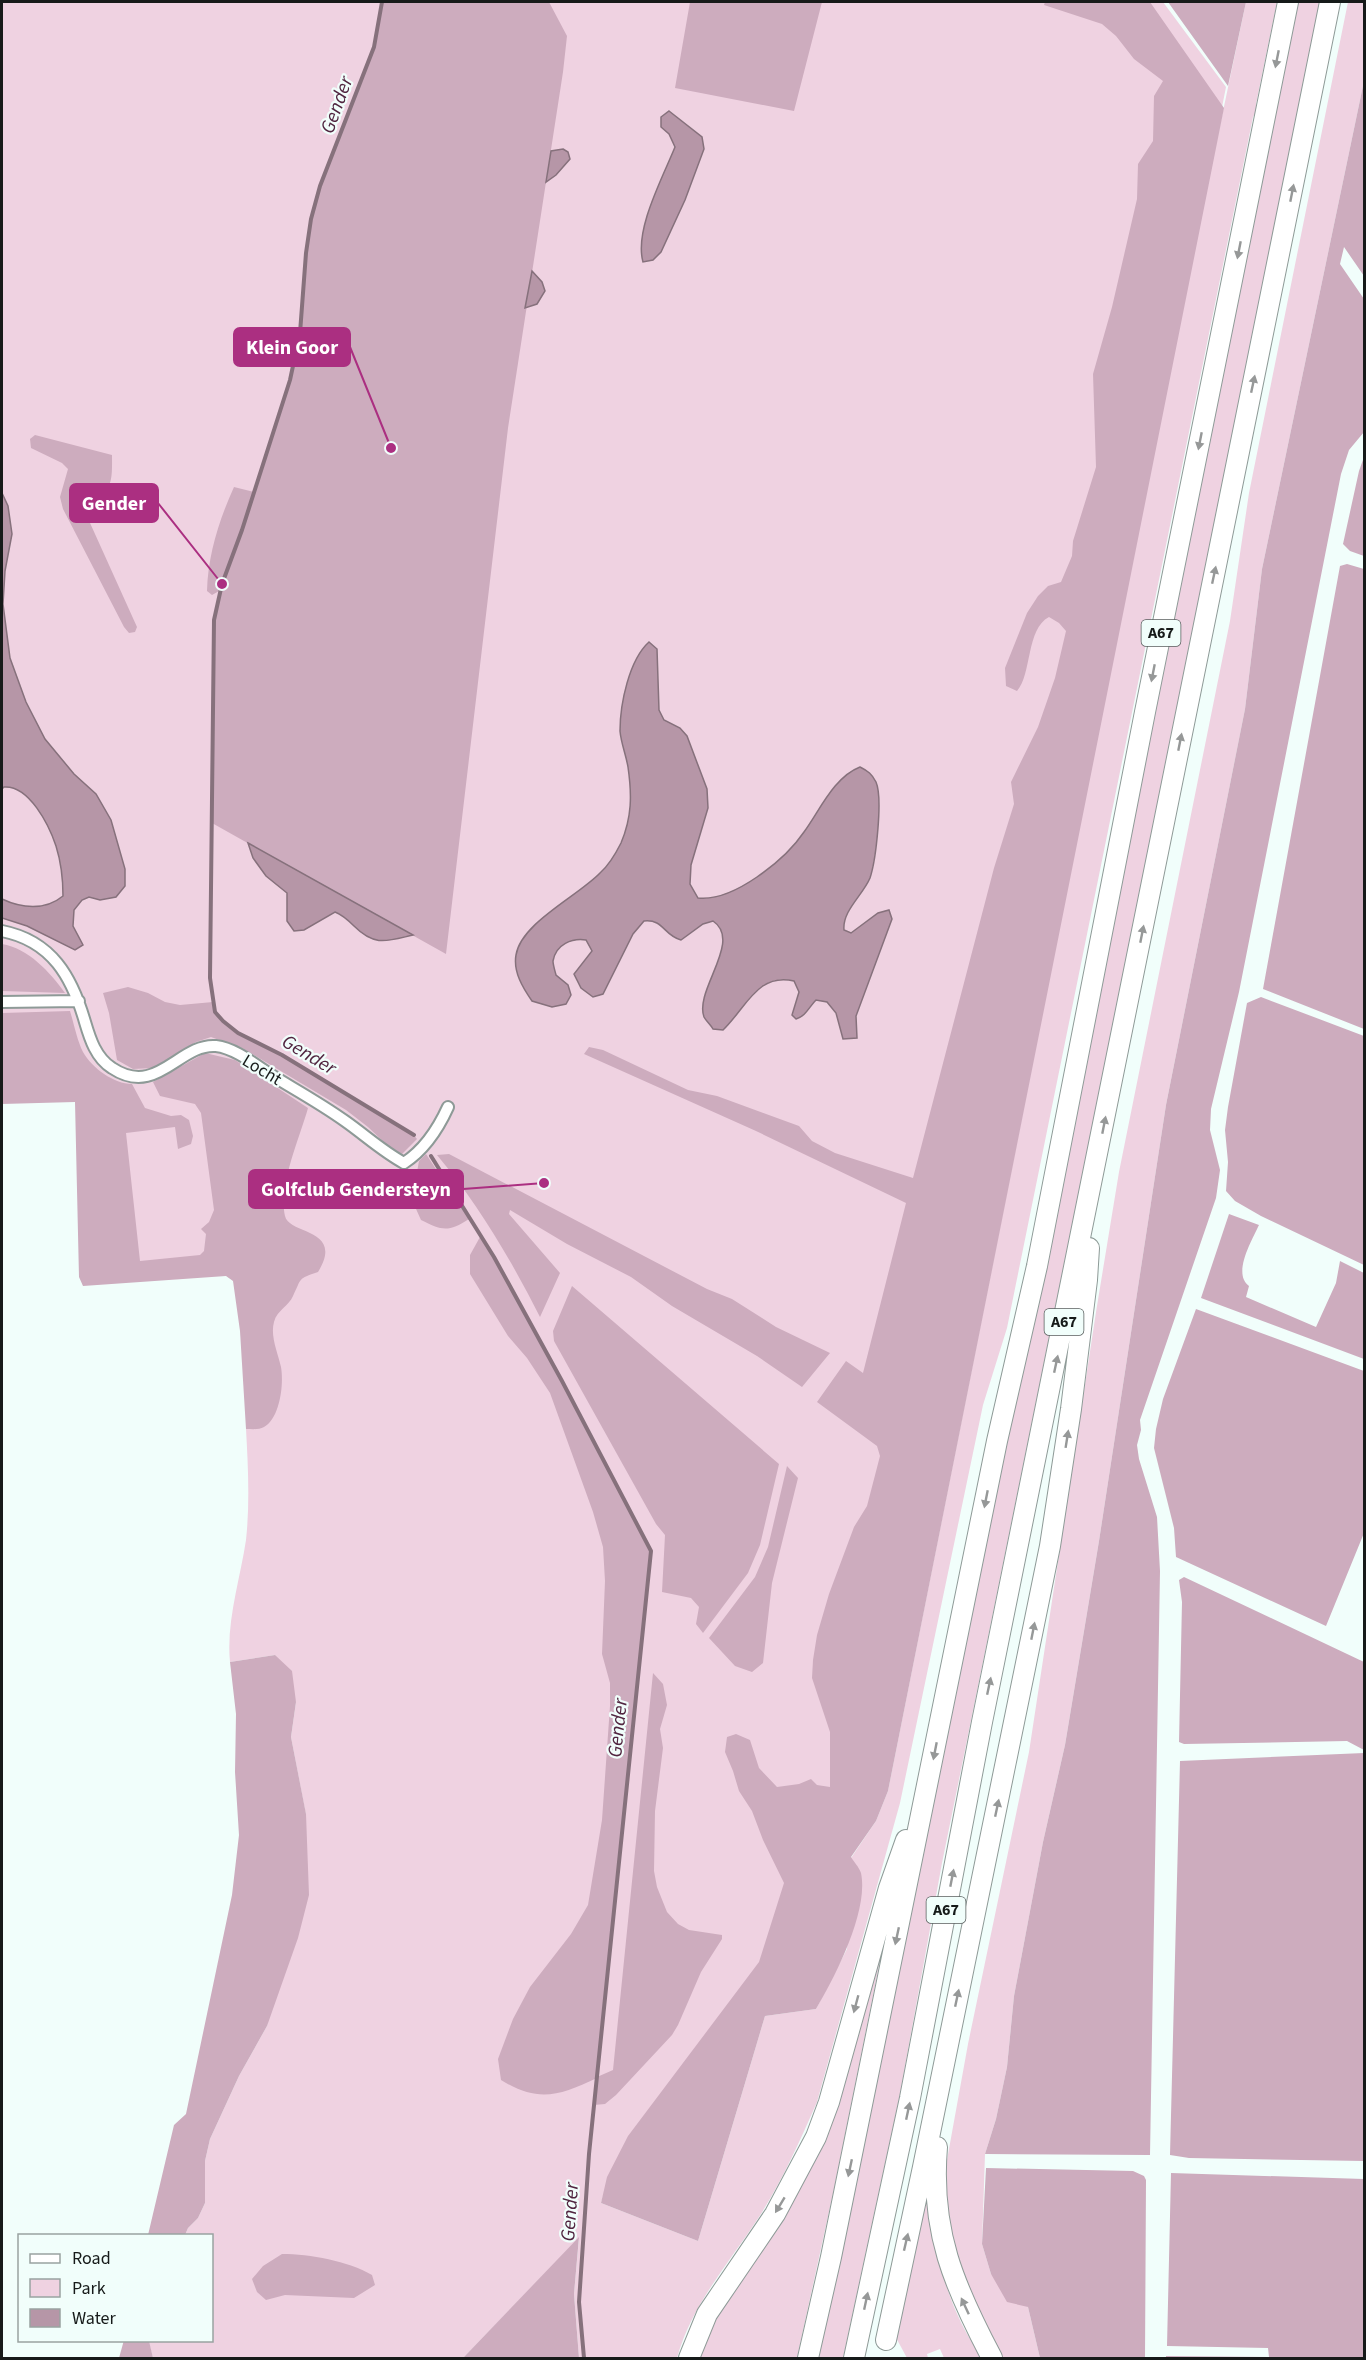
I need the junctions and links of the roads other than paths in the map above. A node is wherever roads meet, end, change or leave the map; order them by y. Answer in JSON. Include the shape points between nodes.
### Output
{"nodes":[{"id":1,"x":1288,"y":2,"type":"edge"},
{"id":2,"x":1330,"y":2,"type":"edge"},
{"id":3,"x":2,"y":932,"type":"edge"},
{"id":4,"x":79,"y":1001,"type":"junction"},
{"id":5,"x":2,"y":1002,"type":"edge"},
{"id":6,"x":448,"y":1107,"type":"dead end"},
{"id":7,"x":1093,"y":1182,"type":"junction"},
{"id":8,"x":930,"y":1776,"type":"junction"},
{"id":9,"x":945,"y":2056,"type":"junction"},
{"id":10,"x":886,"y":2340,"type":"dead end"},
{"id":11,"x":689,"y":2358,"type":"edge"},
{"id":12,"x":808,"y":2358,"type":"edge"},
{"id":13,"x":854,"y":2358,"type":"edge"},
{"id":14,"x":992,"y":2358,"type":"edge"}],
"edges":[{"from":1,"to":8,"type":"highway","number":"A67","one_way":true,"via":[[1036,1266]]},
{"from":7,"to":2,"type":"highway","number":"A67","one_way":true},
{"from":3,"to":4,"type":"street","name":"Locht","via":[[27,940],[56,961],[71,981]]},
{"from":4,"to":5,"type":"street"},
{"from":4,"to":6,"type":"street","name":"Locht","via":[[93,1047],[110,1067],[128,1076],[153,1074],[200,1047],[217,1046],[240,1055],[344,1120],[404,1163],[432,1136]]},
{"from":9,"to":7,"type":"highway","number":"A67","one_way":true,"via":[[1050,1546],[1088,1280]]},
{"from":13,"to":7,"type":"highway","number":"A67","one_way":true,"via":[[910,2098],[984,1711]]},
{"from":8,"to":11,"type":"highway","number":"A67","one_way":true,"via":[[890,1888],[816,2137],[775,2214],[707,2314]]},
{"from":8,"to":12,"type":"highway","number":"A67","one_way":true},
{"from":10,"to":9,"type":"highway","number":"A67","one_way":true},
{"from":14,"to":9,"type":"highway","number":"A67","one_way":true,"via":[[947,2261],[940,2225],[936,2162]]}]}
